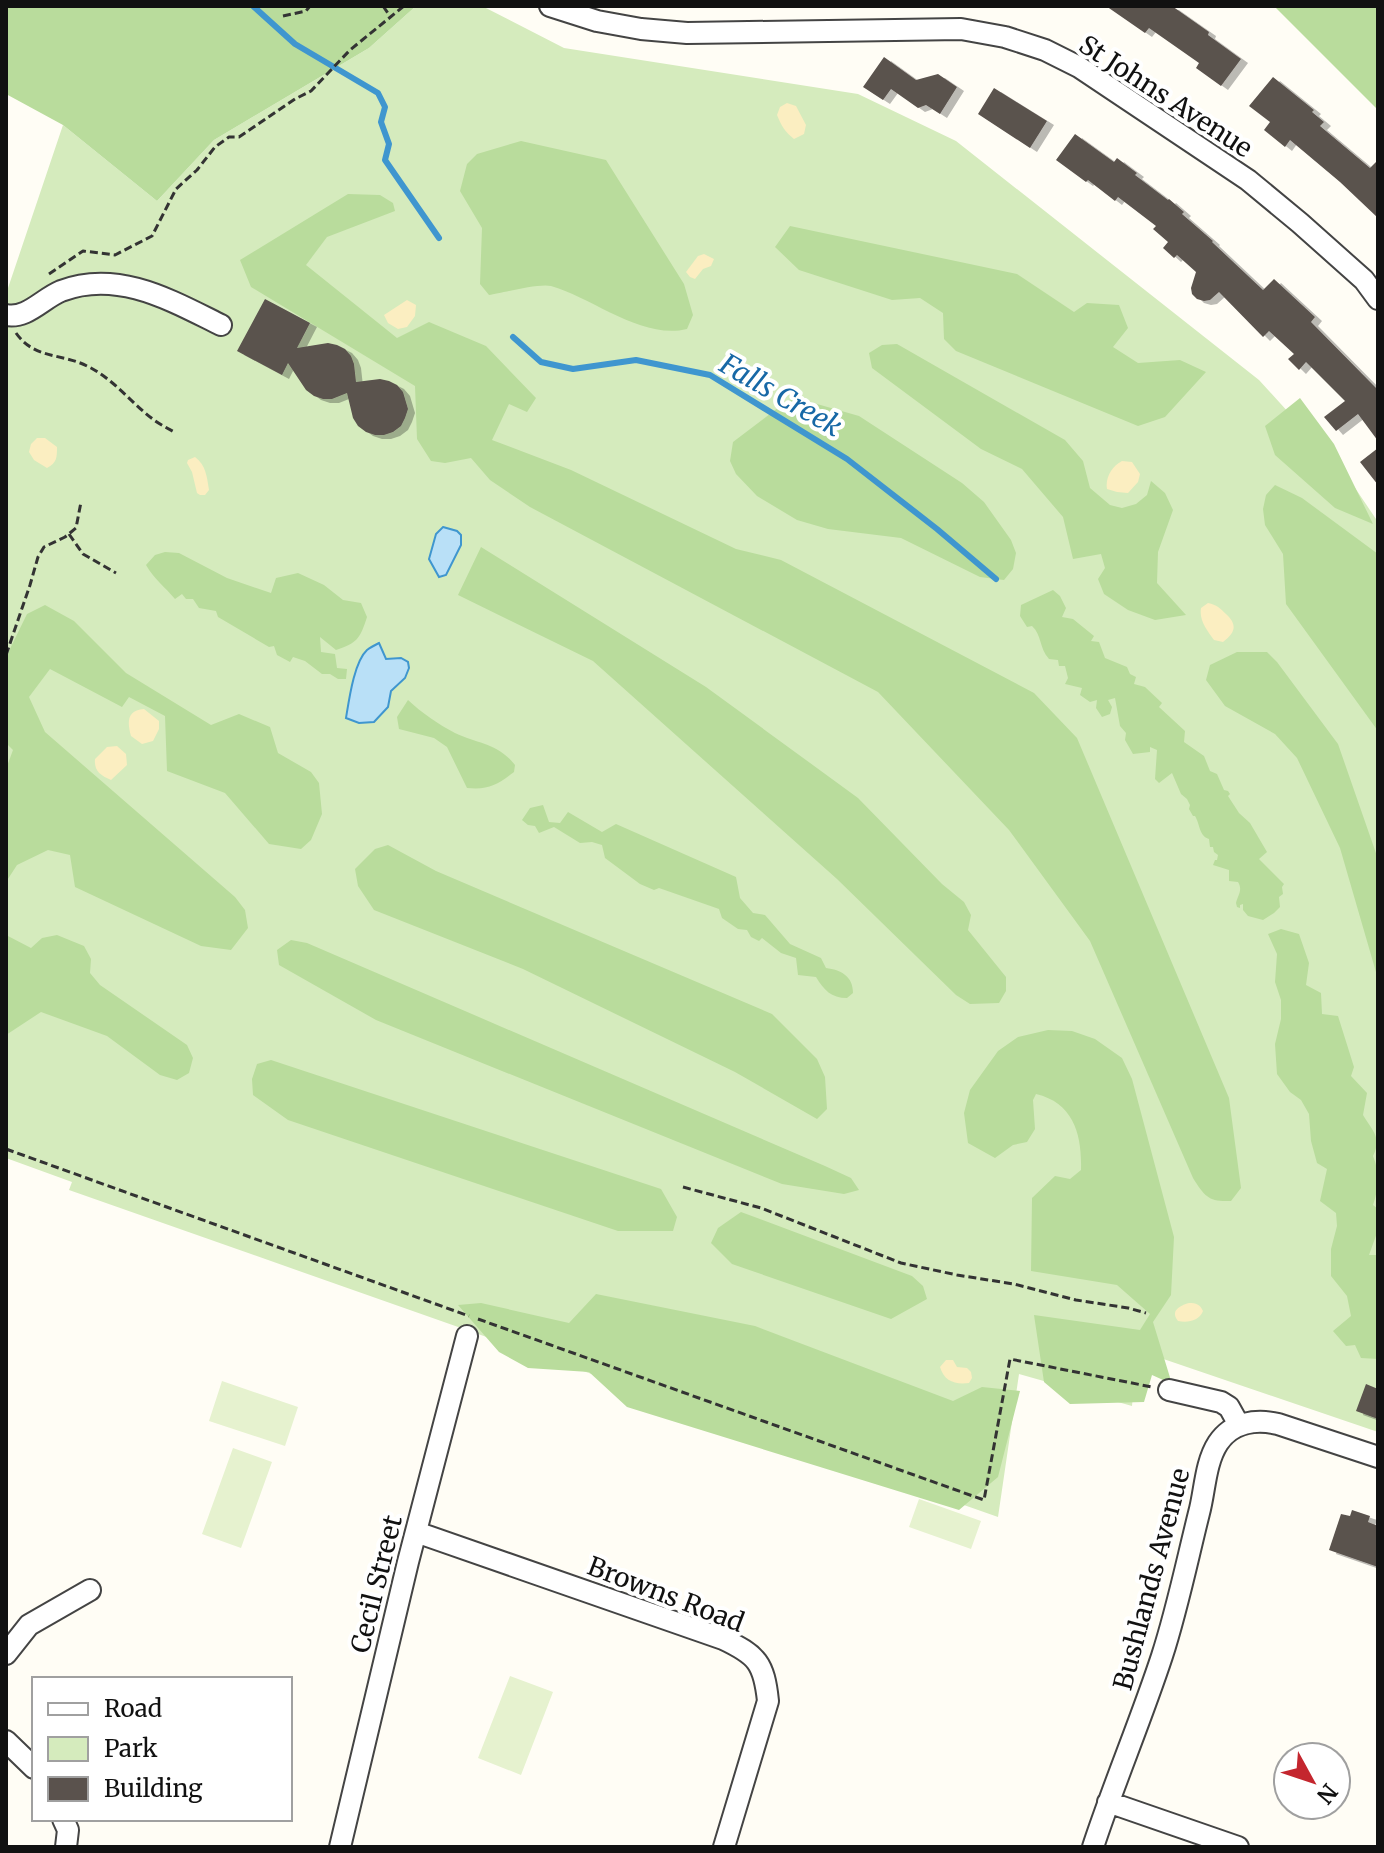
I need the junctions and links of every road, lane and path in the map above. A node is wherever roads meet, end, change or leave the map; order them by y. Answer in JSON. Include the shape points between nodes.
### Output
{"nodes":[{"id":1,"x":310,"y":6,"type":"edge"},
{"id":2,"x":383,"y":6,"type":"edge"},
{"id":3,"x":404,"y":6,"type":"edge"},
{"id":4,"x":550,"y":6,"type":"edge"},
{"id":5,"x":283,"y":16,"type":"dead end"},
{"id":6,"x":392,"y":17,"type":"junction"},
{"id":7,"x":46,"y":276,"type":"dead end"},
{"id":8,"x":1378,"y":299,"type":"edge"},
{"id":9,"x":11,"y":316,"type":"edge"},
{"id":10,"x":221,"y":325,"type":"dead end"},
{"id":11,"x":176,"y":433,"type":"dead end"},
{"id":12,"x":81,"y":502,"type":"dead end"},
{"id":13,"x":69,"y":534,"type":"junction"},
{"id":14,"x":116,"y":573,"type":"dead end"},
{"id":15,"x":6,"y":655,"type":"edge"},
{"id":16,"x":6,"y":1149,"type":"edge"},
{"id":17,"x":683,"y":1187,"type":"dead end"},
{"id":18,"x":1146,"y":1313,"type":"dead end"},
{"id":19,"x":469,"y":1326,"type":"junction"},
{"id":20,"x":1169,"y":1390,"type":"joint"},
{"id":21,"x":1239,"y":1425,"type":"junction"},
{"id":22,"x":1378,"y":1457,"type":"edge"},
{"id":23,"x":416,"y":1532,"type":"junction"},
{"id":24,"x":90,"y":1590,"type":"dead end"},
{"id":25,"x":6,"y":1654,"type":"edge"},
{"id":26,"x":6,"y":1741,"type":"edge"},
{"id":27,"x":32,"y":1766,"type":"edge"},
{"id":28,"x":1108,"y":1802,"type":"junction"},
{"id":29,"x":64,"y":1821,"type":"edge"},
{"id":30,"x":66,"y":1847,"type":"edge"},
{"id":31,"x":340,"y":1847,"type":"edge"},
{"id":32,"x":724,"y":1847,"type":"edge"},
{"id":33,"x":1093,"y":1847,"type":"edge"},
{"id":34,"x":1238,"y":1847,"type":"edge"}],
"edges":[{"from":1,"to":5,"type":"path"},
{"from":2,"to":6,"type":"path"},
{"from":3,"to":6,"type":"path"},
{"from":4,"to":8,"type":"street","name":"St Johns Avenue","via":[[641,29],[961,29],[1045,50],[1079,67],[1248,180],[1364,280]]},
{"from":6,"to":7,"type":"path","via":[[311,91],[215,147],[176,189],[152,236],[115,255],[83,251]]},
{"from":9,"to":10,"type":"street","via":[[61,291],[93,284],[145,289]]},
{"from":9,"to":11,"type":"path","via":[[23,343],[109,378]]},
{"from":12,"to":13,"type":"path","via":[[76,528]]},
{"from":13,"to":14,"type":"path","via":[[83,554]]},
{"from":13,"to":15,"type":"path","via":[[44,547],[38,557]]},
{"from":16,"to":19,"type":"path"},
{"from":17,"to":18,"type":"path","via":[[761,1208],[901,1263]]},
{"from":19,"to":20,"type":"path","via":[[984,1500],[1010,1359]]},
{"from":19,"to":23,"type":"street","name":"Cecil Street"},
{"from":20,"to":21,"type":"street","via":[[1221,1402]]},
{"from":21,"to":22,"type":"street","via":[[1278,1424]]},
{"from":21,"to":28,"type":"street","name":"Bushlands Avenue","via":[[1213,1451],[1162,1655]]},
{"from":23,"to":31,"type":"street","name":"Cecil Street"},
{"from":23,"to":32,"type":"street","name":"Browns Road","via":[[723,1639],[758,1662],[768,1701]]},
{"from":24,"to":25,"type":"street","via":[[29,1625]]},
{"from":26,"to":27,"type":"street"},
{"from":28,"to":33,"type":"street","name":"Bushlands Avenue"},
{"from":28,"to":34,"type":"street"},
{"from":29,"to":30,"type":"street"}]}
